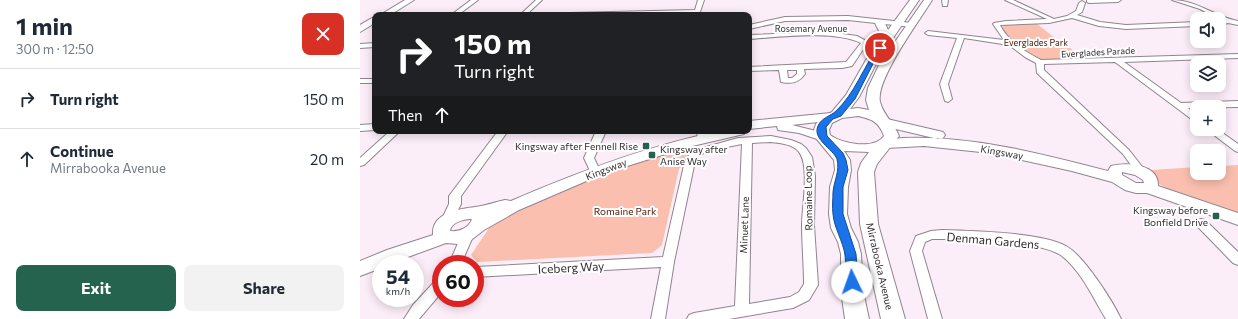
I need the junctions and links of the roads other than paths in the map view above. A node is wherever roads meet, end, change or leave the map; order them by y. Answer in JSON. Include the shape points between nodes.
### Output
{"nodes":[{"id":1,"x":410,"y":0,"type":"edge"},
{"id":2,"x":475,"y":0,"type":"edge"},
{"id":3,"x":539,"y":0,"type":"edge"},
{"id":4,"x":701,"y":0,"type":"edge"},
{"id":5,"x":915,"y":0,"type":"edge"},
{"id":6,"x":928,"y":0,"type":"edge"},
{"id":7,"x":1008,"y":0,"type":"edge"},
{"id":8,"x":1118,"y":0,"type":"edge"},
{"id":9,"x":1175,"y":0,"type":"edge"},
{"id":10,"x":1083,"y":1,"type":"edge"},
{"id":11,"x":389,"y":12,"type":"edge"},
{"id":12,"x":458,"y":12,"type":"edge"},
{"id":13,"x":526,"y":12,"type":"edge"},
{"id":14,"x":697,"y":12,"type":"edge"},
{"id":15,"x":1073,"y":16,"type":"junction"},
{"id":16,"x":1053,"y":20,"type":"junction"},
{"id":17,"x":876,"y":21,"type":"junction"},
{"id":18,"x":1227,"y":21,"type":"joint"},
{"id":19,"x":372,"y":22,"type":"edge"},
{"id":20,"x":1238,"y":23,"type":"edge"},
{"id":21,"x":898,"y":24,"type":"junction"},
{"id":22,"x":1190,"y":24,"type":"edge"},
{"id":23,"x":752,"y":26,"type":"edge"},
{"id":24,"x":911,"y":26,"type":"junction"},
{"id":25,"x":360,"y":29,"type":"edge"},
{"id":26,"x":928,"y":33,"type":"dead end"},
{"id":27,"x":961,"y":36,"type":"junction"},
{"id":28,"x":752,"y":37,"type":"edge"},
{"id":29,"x":1011,"y":43,"type":"junction"},
{"id":30,"x":360,"y":45,"type":"edge"},
{"id":31,"x":372,"y":45,"type":"edge"},
{"id":32,"x":880,"y":48,"type":"junction"},
{"id":33,"x":1238,"y":56,"type":"edge"},
{"id":34,"x":1117,"y":60,"type":"junction"},
{"id":35,"x":1040,"y":62,"type":"junction"},
{"id":36,"x":800,"y":67,"type":"junction"},
{"id":37,"x":783,"y":68,"type":"junction"},
{"id":38,"x":752,"y":69,"type":"edge"},
{"id":39,"x":360,"y":81,"type":"edge"},
{"id":40,"x":372,"y":81,"type":"edge"},
{"id":41,"x":948,"y":99,"type":"dead end"},
{"id":42,"x":1238,"y":104,"type":"edge"},
{"id":43,"x":1180,"y":106,"type":"junction"},
{"id":44,"x":1190,"y":114,"type":"edge"},
{"id":45,"x":834,"y":116,"type":"junction"},
{"id":46,"x":883,"y":120,"type":"junction"},
{"id":47,"x":752,"y":125,"type":"edge"},
{"id":48,"x":372,"y":127,"type":"edge"},
{"id":49,"x":360,"y":128,"type":"edge"},
{"id":50,"x":752,"y":133,"type":"edge"},
{"id":51,"x":392,"y":134,"type":"edge"},
{"id":52,"x":501,"y":134,"type":"edge"},
{"id":53,"x":600,"y":134,"type":"edge"},
{"id":54,"x":706,"y":134,"type":"edge"},
{"id":55,"x":745,"y":134,"type":"edge"},
{"id":56,"x":1220,"y":136,"type":"edge"},
{"id":57,"x":824,"y":138,"type":"junction"},
{"id":58,"x":885,"y":145,"type":"junction"},
{"id":59,"x":1238,"y":149,"type":"edge"},
{"id":60,"x":1126,"y":152,"type":"junction"},
{"id":61,"x":360,"y":163,"type":"edge"},
{"id":62,"x":595,"y":171,"type":"junction"},
{"id":63,"x":1119,"y":171,"type":"junction"},
{"id":64,"x":1147,"y":181,"type":"junction"},
{"id":65,"x":1203,"y":215,"type":"junction"},
{"id":66,"x":1238,"y":219,"type":"edge"},
{"id":67,"x":459,"y":224,"type":"junction"},
{"id":68,"x":456,"y":255,"type":"edge"},
{"id":69,"x":1238,"y":260,"type":"edge"},
{"id":70,"x":360,"y":262,"type":"edge"},
{"id":71,"x":668,"y":262,"type":"junction"},
{"id":72,"x":360,"y":269,"type":"edge"},
{"id":73,"x":484,"y":272,"type":"edge"},
{"id":74,"x":432,"y":294,"type":"edge"},
{"id":75,"x":742,"y":310,"type":"junction"},
{"id":76,"x":411,"y":319,"type":"edge"},
{"id":77,"x":658,"y":319,"type":"edge"},
{"id":78,"x":694,"y":319,"type":"edge"},
{"id":79,"x":857,"y":319,"type":"edge"},
{"id":80,"x":893,"y":319,"type":"edge"},
{"id":81,"x":935,"y":319,"type":"edge"},
{"id":82,"x":1114,"y":319,"type":"edge"}],
"edges":[{"from":1,"to":11,"type":"street"},
{"from":2,"to":12,"type":"street"},
{"from":3,"to":13,"type":"street"},
{"from":4,"to":14,"type":"street"},
{"from":5,"to":21,"type":"main road"},
{"from":6,"to":24,"type":"main road"},
{"from":7,"to":16,"type":"street"},
{"from":8,"to":10,"type":"street"},
{"from":9,"to":18,"type":"street","via":[[1189,3]]},
{"from":10,"to":15,"type":"street","via":[[1081,10]]},
{"from":15,"to":16,"type":"street","name":"Everglades Parade"},
{"from":15,"to":22,"type":"street","via":[[1099,24],[1126,26]]},
{"from":16,"to":29,"type":"street","name":"Everglades Parade","via":[[996,24]]},
{"from":17,"to":21,"type":"street"},
{"from":17,"to":21,"type":"street"},
{"from":17,"to":23,"type":"street","via":[[854,18],[795,19]]},
{"from":17,"to":32,"type":"main road","via":[[884,31]]},
{"from":18,"to":20,"type":"street"},
{"from":19,"to":25,"type":"street"},
{"from":21,"to":24,"type":"street"},
{"from":21,"to":32,"type":"main road"},
{"from":24,"to":46,"type":"main road","via":[[885,65],[874,88],[873,100]]},
{"from":26,"to":27,"type":"street"},
{"from":27,"to":29,"type":"street"},
{"from":27,"to":41,"type":"street","via":[[944,84]]},
{"from":28,"to":36,"type":"street","name":"Rosemary Avenue","via":[[838,35],[856,37],[865,42],[848,64]]},
{"from":29,"to":35,"type":"street","name":"Everglades Parade","via":[[1028,58]]},
{"from":30,"to":31,"type":"street"},
{"from":32,"to":45,"type":"main road","via":[[852,97]]},
{"from":33,"to":34,"type":"street","name":"Everglades Parade"},
{"from":34,"to":35,"type":"street","name":"Everglades Parade"},
{"from":34,"to":43,"type":"street"},
{"from":35,"to":60,"type":"street","via":[[1040,71]]},
{"from":36,"to":37,"type":"street","name":"Rosemary Avenue"},
{"from":36,"to":37,"type":"street","via":[[801,74],[798,78],[788,81],[784,80]]},
{"from":37,"to":38,"type":"street","name":"Rosemary Avenue"},
{"from":39,"to":40,"type":"street"},
{"from":42,"to":43,"type":"street"},
{"from":43,"to":44,"type":"street"},
{"from":45,"to":46,"type":"main road","via":[[858,112]]},
{"from":45,"to":47,"type":"main road"},
{"from":45,"to":57,"type":"main road","via":[[822,126]]},
{"from":46,"to":58,"type":"main road","via":[[892,136]]},
{"from":46,"to":63,"type":"main road","name":"Kingsway","via":[[934,135],[1015,146]]},
{"from":48,"to":49,"type":"street"},
{"from":50,"to":57,"type":"main road","name":"Kingsway","via":[[782,127]]},
{"from":51,"to":61,"type":"street"},
{"from":52,"to":67,"type":"street","via":[[455,196]]},
{"from":53,"to":62,"type":"street","via":[[589,158]]},
{"from":54,"to":55,"type":"main road","name":"Kingsway"},
{"from":54,"to":62,"type":"main road","name":"Kingsway"},
{"from":55,"to":71,"type":"street","name":"Romaine Loop","via":[[695,153],[690,161]]},
{"from":55,"to":75,"type":"street","name":"Minuet Lane"},
{"from":55,"to":75,"type":"street","name":"Romaine Loop","via":[[788,142],[798,146],[807,157],[810,176],[808,225],[811,285],[804,296],[793,302]]},
{"from":56,"to":59,"type":"street"},
{"from":57,"to":58,"type":"main road","via":[[838,145],[854,148]]},
{"from":57,"to":79,"type":"main road","via":[[842,160],[838,214],[851,254],[852,291]]},
{"from":58,"to":63,"type":"main road","name":"Kingsway","via":[[918,141],[961,145]]},
{"from":58,"to":80,"type":"main road","name":"Mirrabooka Avenue","via":[[869,163],[866,172],[869,224]]},
{"from":60,"to":63,"type":"street"},
{"from":60,"to":64,"type":"street"},
{"from":62,"to":67,"type":"main road","name":"Kingsway","via":[[519,204]]},
{"from":63,"to":64,"type":"main road","via":[[1122,183],[1131,187],[1140,188]]},
{"from":64,"to":65,"type":"main road"},
{"from":65,"to":66,"type":"main road"},
{"from":65,"to":69,"type":"street"},
{"from":67,"to":68,"type":"street"},
{"from":67,"to":70,"type":"main road","name":"Kingsway"},
{"from":67,"to":72,"type":"main road","name":"Kingsway"},
{"from":71,"to":73,"type":"street","name":"Iceberg Way"},
{"from":71,"to":77,"type":"street","name":"Romaine Loop"},
{"from":74,"to":76,"type":"street"},
{"from":75,"to":78,"type":"street","name":"Romaine Loop"},
{"from":81,"to":82,"type":"street","name":"Denman Gardens","via":[[916,251],[920,239],[931,235],[958,234],[1044,244],[1061,249],[1076,262]]}]}
